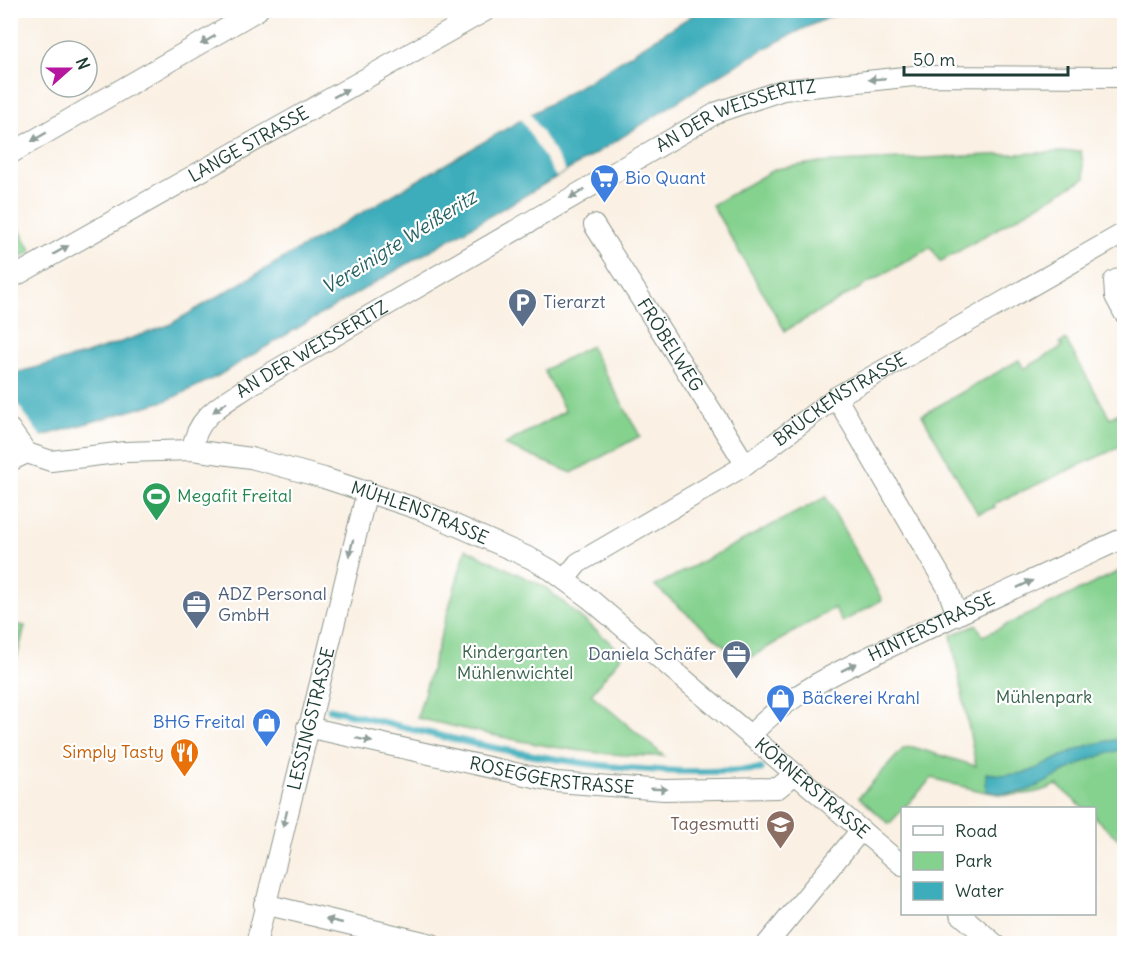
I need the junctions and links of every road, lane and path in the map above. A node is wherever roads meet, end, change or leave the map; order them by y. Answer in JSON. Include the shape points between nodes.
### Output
{"nodes":[{"id":1,"x":258,"y":10,"type":"edge"},
{"id":2,"x":488,"y":10,"type":"edge"},
{"id":3,"x":464,"y":16,"type":"edge"},
{"id":4,"x":1125,"y":77,"type":"edge"},
{"id":5,"x":10,"y":154,"type":"edge"},
{"id":6,"x":594,"y":225,"type":"dead end"},
{"id":7,"x":1125,"y":233,"type":"edge"},
{"id":8,"x":1119,"y":278,"type":"edge"},
{"id":9,"x":10,"y":279,"type":"edge"},
{"id":10,"x":1125,"y":313,"type":"edge"},
{"id":11,"x":836,"y":397,"type":"junction"},
{"id":12,"x":17,"y":447,"type":"edge"},
{"id":13,"x":192,"y":450,"type":"junction"},
{"id":14,"x":746,"y":465,"type":"junction"},
{"id":15,"x":367,"y":491,"type":"junction"},
{"id":16,"x":1125,"y":538,"type":"edge"},
{"id":17,"x":565,"y":579,"type":"junction"},
{"id":18,"x":957,"y":615,"type":"junction"},
{"id":19,"x":307,"y":727,"type":"junction"},
{"id":20,"x":750,"y":736,"type":"junction"},
{"id":21,"x":795,"y":774,"type":"junction"},
{"id":22,"x":861,"y":830,"type":"junction"},
{"id":23,"x":901,"y":863,"type":"edge"},
{"id":24,"x":264,"y":904,"type":"junction"},
{"id":25,"x":961,"y":915,"type":"edge"},
{"id":26,"x":256,"y":944,"type":"edge"},
{"id":27,"x":432,"y":944,"type":"edge"},
{"id":28,"x":767,"y":944,"type":"edge"},
{"id":29,"x":995,"y":944,"type":"edge"}],
"edges":[{"from":1,"to":5,"type":"street","one_way":true},
{"from":2,"to":3,"type":"street","name":"LANGE STRASSE"},
{"from":9,"to":3,"type":"street","name":"LANGE STRASSE","one_way":true},
{"from":4,"to":13,"type":"street","name":"AN DER WEISSERITZ","one_way":true,"via":[[879,79],[783,90],[718,112],[252,384],[201,421]]},
{"from":6,"to":14,"type":"street","name":"FRÖBELWEG"},
{"from":7,"to":11,"type":"street","name":"BRÜCKENSTRASSE"},
{"from":8,"to":10,"type":"street","via":[[1115,296]]},
{"from":11,"to":14,"type":"street","name":"BRÜCKENSTRASSE"},
{"from":11,"to":18,"type":"street","via":[[947,587]]},
{"from":12,"to":13,"type":"street","name":"MÜHLENSTRASSE","via":[[51,461],[125,452]]},
{"from":13,"to":15,"type":"street","name":"MÜHLENSTRASSE","via":[[251,458]]},
{"from":14,"to":17,"type":"street","name":"BRÜCKENSTRASSE","via":[[578,563]]},
{"from":15,"to":17,"type":"street","name":"MÜHLENSTRASSE","via":[[530,558]]},
{"from":15,"to":19,"type":"street","name":"LESSINGSTRASSE","one_way":true},
{"from":18,"to":16,"type":"street","name":"HINTERSTRASSE","one_way":true},
{"from":17,"to":20,"type":"street","name":"MÜHLENSTRASSE"},
{"from":20,"to":18,"type":"street","name":"HINTERSTRASSE","one_way":true,"via":[[769,716],[825,680]]},
{"from":19,"to":21,"type":"street","name":"ROSEGGERSTRASSE","one_way":true,"via":[[556,782],[664,790],[778,788]]},
{"from":19,"to":24,"type":"street","name":"LESSINGSTRASSE","one_way":true},
{"from":20,"to":21,"type":"street","name":"KÖRNERSTRASSE"},
{"from":21,"to":22,"type":"street","name":"KÖRNERSTRASSE"},
{"from":22,"to":23,"type":"street","name":"KÖRNERSTRASSE"},
{"from":22,"to":28,"type":"street"},
{"from":24,"to":26,"type":"street","name":"LESSINGSTRASSE"},
{"from":27,"to":24,"type":"street","one_way":true},
{"from":25,"to":29,"type":"street"}]}
